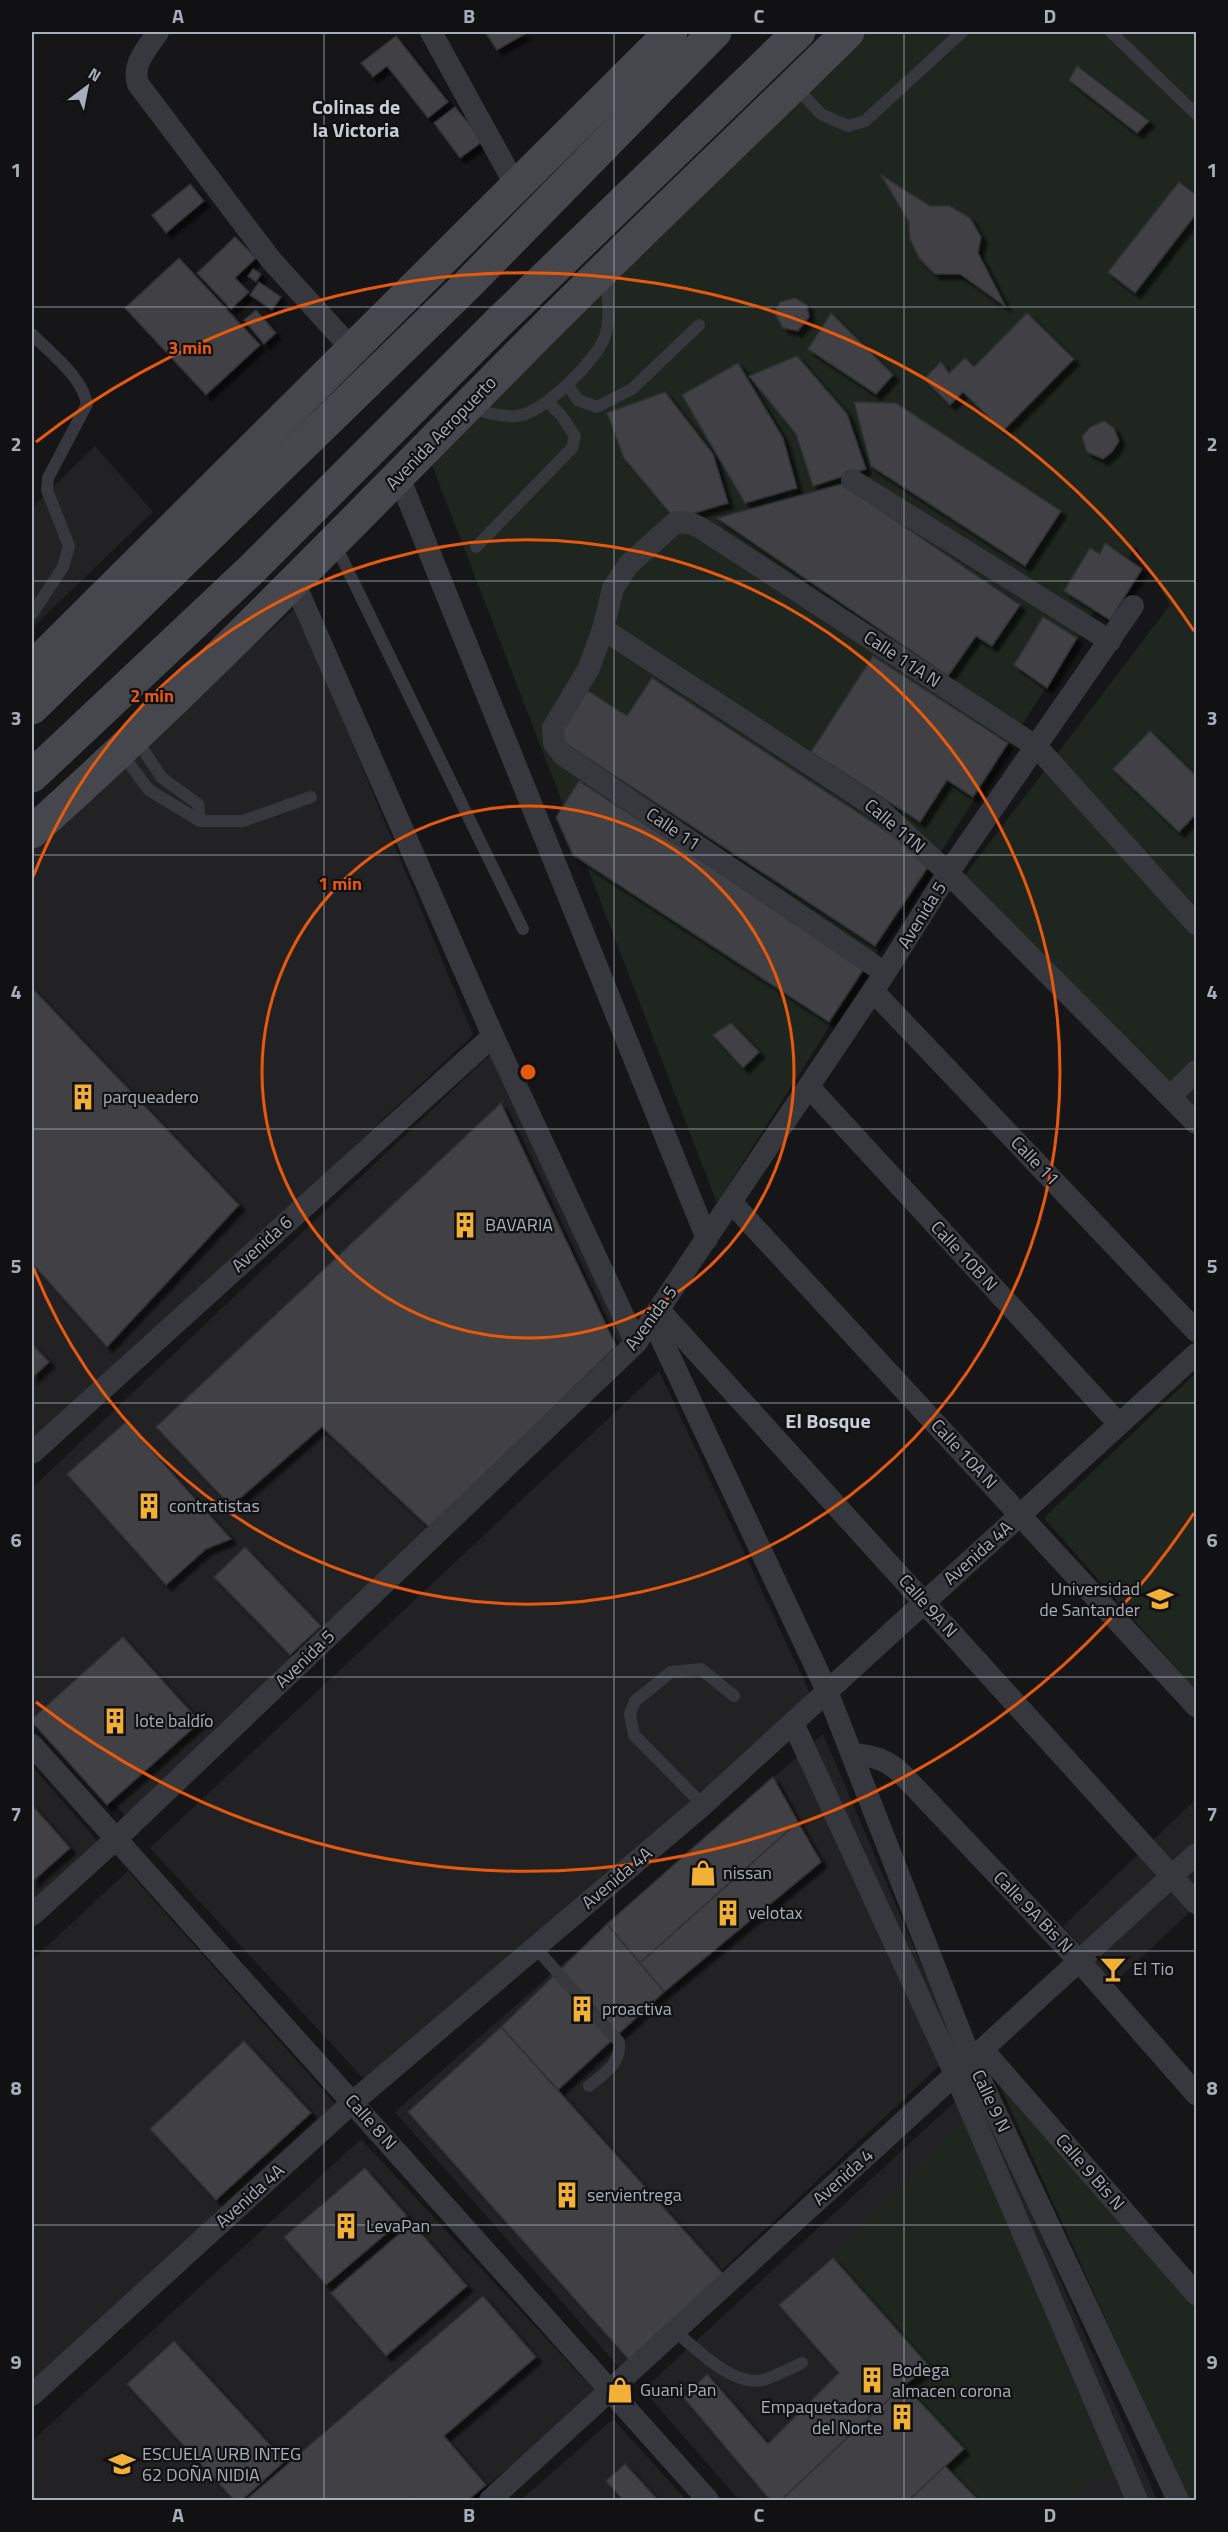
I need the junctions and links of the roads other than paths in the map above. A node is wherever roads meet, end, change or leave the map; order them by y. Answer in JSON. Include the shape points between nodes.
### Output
{"nodes":[{"id":1,"x":158,"y":32,"type":"edge"},
{"id":2,"x":431,"y":32,"type":"edge"},
{"id":3,"x":671,"y":32,"type":"edge"},
{"id":4,"x":715,"y":32,"type":"edge"},
{"id":5,"x":799,"y":32,"type":"edge"},
{"id":6,"x":848,"y":32,"type":"edge"},
{"id":7,"x":962,"y":32,"type":"edge"},
{"id":8,"x":1111,"y":32,"type":"edge"},
{"id":9,"x":793,"y":84,"type":"junction"},
{"id":10,"x":1197,"y":114,"type":"edge"},
{"id":11,"x":516,"y":186,"type":"junction"},
{"id":12,"x":606,"y":266,"type":"junction"},
{"id":13,"x":699,"y":325,"type":"dead end"},
{"id":14,"x":32,"y":334,"type":"edge"},
{"id":15,"x":351,"y":348,"type":"junction"},
{"id":16,"x":456,"y":366,"type":"junction"},
{"id":17,"x":568,"y":385,"type":"junction"},
{"id":18,"x":425,"y":397,"type":"junction"},
{"id":19,"x":548,"y":402,"type":"junction"},
{"id":20,"x":466,"y":406,"type":"junction"},
{"id":21,"x":268,"y":431,"type":"junction"},
{"id":22,"x":309,"y":439,"type":"junction"},
{"id":23,"x":399,"y":477,"type":"junction"},
{"id":24,"x":852,"y":480,"type":"dead end"},
{"id":25,"x":267,"y":481,"type":"junction"},
{"id":26,"x":334,"y":542,"type":"junction"},
{"id":27,"x":476,"y":547,"type":"dead end"},
{"id":28,"x":294,"y":582,"type":"junction"},
{"id":29,"x":213,"y":606,"type":"junction"},
{"id":30,"x":1133,"y":606,"type":"dead end"},
{"id":31,"x":32,"y":614,"type":"edge"},
{"id":32,"x":603,"y":629,"type":"junction"},
{"id":33,"x":1110,"y":641,"type":"junction"},
{"id":34,"x":170,"y":647,"type":"junction"},
{"id":35,"x":216,"y":661,"type":"junction"},
{"id":36,"x":32,"y":668,"type":"edge"},
{"id":37,"x":32,"y":708,"type":"edge"},
{"id":38,"x":554,"y":743,"type":"joint"},
{"id":39,"x":128,"y":745,"type":"junction"},
{"id":40,"x":1037,"y":747,"type":"junction"},
{"id":41,"x":32,"y":776,"type":"edge"},
{"id":42,"x":311,"y":797,"type":"dead end"},
{"id":43,"x":200,"y":821,"type":"junction"},
{"id":44,"x":32,"y":832,"type":"edge"},
{"id":45,"x":948,"y":873,"type":"junction"},
{"id":46,"x":1197,"y":924,"type":"edge"},
{"id":47,"x":523,"y":929,"type":"dead end"},
{"id":48,"x":879,"y":982,"type":"junction"},
{"id":49,"x":493,"y":1036,"type":"junction"},
{"id":50,"x":1197,"y":1071,"type":"edge"},
{"id":51,"x":809,"y":1087,"type":"junction"},
{"id":52,"x":1171,"y":1096,"type":"junction"},
{"id":53,"x":1197,"y":1123,"type":"edge"},
{"id":54,"x":731,"y":1202,"type":"junction"},
{"id":55,"x":707,"y":1239,"type":"junction"},
{"id":56,"x":656,"y":1314,"type":"junction"},
{"id":57,"x":1197,"y":1331,"type":"edge"},
{"id":58,"x":636,"y":1343,"type":"junction"},
{"id":59,"x":1197,"y":1354,"type":"edge"},
{"id":60,"x":1119,"y":1424,"type":"junction"},
{"id":61,"x":32,"y":1453,"type":"edge"},
{"id":62,"x":1020,"y":1515,"type":"junction"},
{"id":63,"x":924,"y":1602,"type":"junction"},
{"id":64,"x":827,"y":1691,"type":"junction"},
{"id":65,"x":734,"y":1696,"type":"dead end"},
{"id":66,"x":1197,"y":1706,"type":"edge"},
{"id":67,"x":793,"y":1723,"type":"junction"},
{"id":68,"x":32,"y":1745,"type":"edge"},
{"id":69,"x":852,"y":1754,"type":"junction"},
{"id":70,"x":704,"y":1805,"type":"junction"},
{"id":71,"x":116,"y":1839,"type":"junction"},
{"id":72,"x":1197,"y":1854,"type":"edge"},
{"id":73,"x":1172,"y":1876,"type":"junction"},
{"id":74,"x":1197,"y":1903,"type":"edge"},
{"id":75,"x":32,"y":1915,"type":"edge"},
{"id":76,"x":535,"y":1947,"type":"junction"},
{"id":77,"x":1080,"y":1962,"type":"junction"},
{"id":78,"x":970,"y":2061,"type":"junction"},
{"id":79,"x":589,"y":2086,"type":"dead end"},
{"id":80,"x":1197,"y":2094,"type":"edge"},
{"id":81,"x":353,"y":2102,"type":"junction"},
{"id":82,"x":1197,"y":2294,"type":"edge"},
{"id":83,"x":675,"y":2331,"type":"junction"},
{"id":84,"x":802,"y":2363,"type":"dead end"},
{"id":85,"x":610,"y":2391,"type":"junction"},
{"id":86,"x":32,"y":2395,"type":"edge"},
{"id":87,"x":490,"y":2500,"type":"edge"},
{"id":88,"x":708,"y":2500,"type":"edge"},
{"id":89,"x":1137,"y":2500,"type":"edge"},
{"id":90,"x":1178,"y":2500,"type":"edge"}],
"edges":[{"from":1,"to":15,"type":"street","via":[[137,65],[138,84],[271,260]]},
{"from":2,"to":11,"type":"street"},
{"from":3,"to":11,"type":"main road"},
{"from":4,"to":22,"type":"main road","via":[[466,286]]},
{"from":5,"to":16,"type":"main road","name":"Avenida Aeropuerto"},
{"from":6,"to":9,"type":"main road","name":"Avenida Aeropuerto"},
{"from":7,"to":9,"type":"lane","via":[[865,122],[848,126],[821,114]]},
{"from":8,"to":10,"type":"lane"},
{"from":9,"to":12,"type":"main road","name":"Avenida Aeropuerto"},
{"from":11,"to":15,"type":"main road"},
{"from":12,"to":17,"type":"lane","via":[[605,337]]},
{"from":12,"to":20,"type":"main road","name":"Avenida Aeropuerto"},
{"from":13,"to":17,"type":"lane","via":[[632,389],[597,407],[578,400]]},
{"from":14,"to":31,"type":"lane","via":[[75,378],[87,404],[48,478],[47,490],[69,546],[63,567]]},
{"from":15,"to":21,"type":"main road"},
{"from":16,"to":18,"type":"main road","name":"Avenida Aeropuerto"},
{"from":16,"to":20,"type":"main road"},
{"from":17,"to":19,"type":"lane"},
{"from":18,"to":20,"type":"main road"},
{"from":18,"to":29,"type":"main road","name":"Avenida Aeropuerto"},
{"from":19,"to":20,"type":"lane","via":[[518,416],[494,415]]},
{"from":19,"to":27,"type":"lane","via":[[575,436],[572,448]]},
{"from":20,"to":23,"type":"main road","name":"Avenida Aeropuerto"},
{"from":21,"to":22,"type":"main road"},
{"from":21,"to":25,"type":"main road"},
{"from":21,"to":36,"type":"main road"},
{"from":22,"to":25,"type":"main road"},
{"from":23,"to":26,"type":"main road","name":"Avenida Aeropuerto"},
{"from":23,"to":55,"type":"street"},
{"from":24,"to":33,"type":"street"},
{"from":25,"to":37,"type":"main road"},
{"from":26,"to":28,"type":"main road","name":"Avenida Aeropuerto"},
{"from":26,"to":47,"type":"lane"},
{"from":28,"to":35,"type":"main road","name":"Avenida Aeropuerto"},
{"from":28,"to":49,"type":"street"},
{"from":29,"to":34,"type":"main road","name":"Avenida Aeropuerto"},
{"from":29,"to":35,"type":"main road"},
{"from":30,"to":33,"type":"street","name":"Avenida 5"},
{"from":32,"to":38,"type":"street","name":"Calle 11A N","via":[[588,668],[553,728]]},
{"from":32,"to":40,"type":"street","name":"Calle 11A N","via":[[614,588],[629,564],[671,525],[690,523]]},
{"from":32,"to":45,"type":"street","name":"Calle 11N","via":[[880,810]]},
{"from":33,"to":40,"type":"street","name":"Avenida 5"},
{"from":34,"to":35,"type":"main road"},
{"from":34,"to":41,"type":"main road","name":"Avenida Aeropuerto"},
{"from":35,"to":39,"type":"main road","name":"Avenida Aeropuerto"},
{"from":38,"to":48,"type":"street","name":"Calle 11","via":[[563,754]]},
{"from":39,"to":43,"type":"lane","via":[[162,778],[198,804]]},
{"from":39,"to":43,"type":"lane","via":[[148,790]]},
{"from":39,"to":44,"type":"main road","name":"Avenida Aeropuerto"},
{"from":40,"to":45,"type":"street","name":"Avenida 5"},
{"from":40,"to":46,"type":"street","name":"Calle 11A N"},
{"from":42,"to":43,"type":"lane","via":[[243,821]]},
{"from":45,"to":48,"type":"street","name":"Avenida 5"},
{"from":45,"to":52,"type":"street","name":"Calle 11N"},
{"from":48,"to":51,"type":"street","name":"Avenida 5"},
{"from":48,"to":57,"type":"street","name":"Calle 11"},
{"from":49,"to":58,"type":"street"},
{"from":49,"to":61,"type":"street","name":"Avenida 6"},
{"from":50,"to":52,"type":"street"},
{"from":51,"to":54,"type":"street","name":"Avenida 5"},
{"from":51,"to":60,"type":"street","name":"Calle 10B N"},
{"from":52,"to":53,"type":"street","name":"Calle 11N"},
{"from":54,"to":55,"type":"street","name":"Avenida 5"},
{"from":54,"to":62,"type":"street","name":"Calle 10A N"},
{"from":55,"to":56,"type":"street","name":"Avenida 5"},
{"from":56,"to":58,"type":"street","name":"Avenida 5"},
{"from":56,"to":63,"type":"street","name":"Calle 9A N"},
{"from":56,"to":64,"type":"street","name":"Calle 9 N"},
{"from":58,"to":71,"type":"street","name":"Avenida 5"},
{"from":59,"to":60,"type":"street","name":"Avenida 4A"},
{"from":60,"to":62,"type":"street","name":"Avenida 4A"},
{"from":62,"to":63,"type":"street","name":"Avenida 4A"},
{"from":62,"to":66,"type":"street","name":"Calle 10A N"},
{"from":63,"to":64,"type":"street","name":"Avenida 4A"},
{"from":63,"to":73,"type":"street","name":"Calle 9A N"},
{"from":64,"to":67,"type":"street","name":"Avenida 4A"},
{"from":64,"to":69,"type":"street","name":"Calle 9 N"},
{"from":65,"to":70,"type":"lane","via":[[700,1669],[671,1672],[635,1701],[630,1714],[634,1735]]},
{"from":67,"to":70,"type":"street","name":"Avenida 4A"},
{"from":67,"to":78,"type":"street","name":"Calle 9 N"},
{"from":68,"to":71,"type":"street","name":"Calle 8 N"},
{"from":69,"to":77,"type":"street","name":"Calle 9A Bis N","via":[[879,1757],[891,1763]]},
{"from":69,"to":78,"type":"street","name":"Calle 9 N"},
{"from":70,"to":76,"type":"street","name":"Avenida 4A"},
{"from":71,"to":75,"type":"street","name":"Avenida 5"},
{"from":71,"to":81,"type":"street","name":"Calle 8 N"},
{"from":72,"to":73,"type":"street","name":"Avenida 4"},
{"from":73,"to":74,"type":"street","name":"Calle 9A N"},
{"from":73,"to":77,"type":"street","name":"Avenida 4"},
{"from":76,"to":79,"type":"lane","via":[[619,2042],[617,2061]]},
{"from":76,"to":81,"type":"street","name":"Avenida 4A"},
{"from":77,"to":78,"type":"street","name":"Avenida 4"},
{"from":77,"to":80,"type":"street","name":"Calle 9A Bis N"},
{"from":78,"to":82,"type":"street","name":"Calle 9 Bis N"},
{"from":78,"to":83,"type":"street","name":"Avenida 4"},
{"from":78,"to":89,"type":"street","name":"Calle 9 N"},
{"from":78,"to":90,"type":"street","name":"Calle 9 N"},
{"from":81,"to":85,"type":"street","name":"Calle 8 N"},
{"from":81,"to":86,"type":"street","name":"Avenida 4A"},
{"from":83,"to":84,"type":"lane","via":[[711,2362],[739,2378],[761,2380]]},
{"from":83,"to":85,"type":"street","name":"Avenida 4"},
{"from":85,"to":87,"type":"street","name":"Avenida 4"},
{"from":85,"to":88,"type":"street","name":"Calle 8 N"}]}
